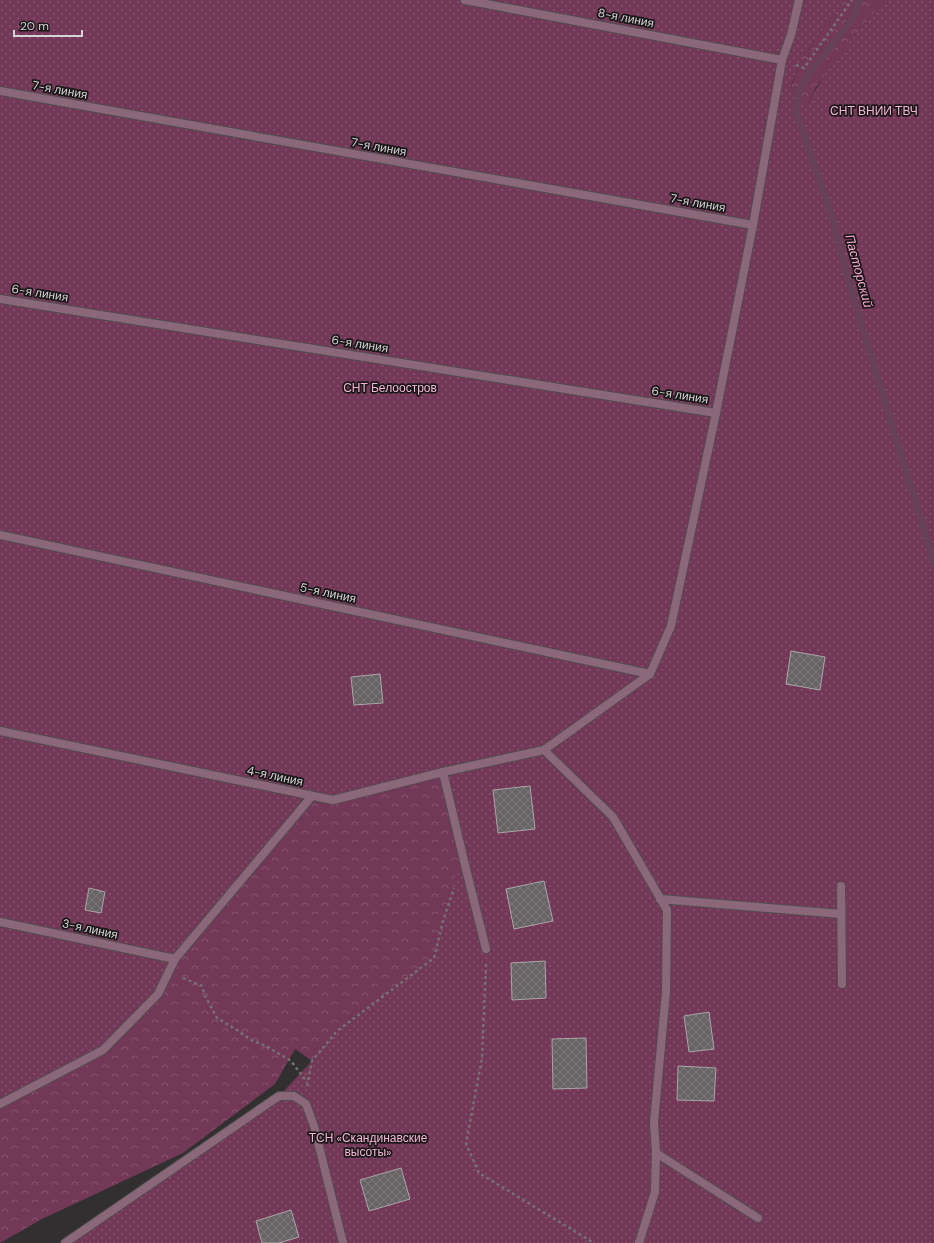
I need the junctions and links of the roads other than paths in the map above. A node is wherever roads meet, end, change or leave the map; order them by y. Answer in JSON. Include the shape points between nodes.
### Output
{"nodes":[{"id":1,"x":465,"y":0,"type":"edge"},
{"id":2,"x":799,"y":0,"type":"edge"},
{"id":3,"x":782,"y":60,"type":"junction"},
{"id":4,"x":0,"y":91,"type":"edge"},
{"id":5,"x":753,"y":225,"type":"junction"},
{"id":6,"x":0,"y":299,"type":"edge"},
{"id":7,"x":716,"y":413,"type":"junction"},
{"id":8,"x":0,"y":535,"type":"edge"},
{"id":9,"x":650,"y":674,"type":"junction"},
{"id":10,"x":0,"y":731,"type":"edge"},
{"id":11,"x":544,"y":750,"type":"junction"},
{"id":12,"x":443,"y":772,"type":"junction"},
{"id":13,"x":312,"y":796,"type":"junction"},
{"id":14,"x":841,"y":886,"type":"dead end"},
{"id":15,"x":660,"y":899,"type":"junction"},
{"id":16,"x":841,"y":914,"type":"junction"},
{"id":17,"x":0,"y":922,"type":"edge"},
{"id":18,"x":486,"y":949,"type":"road end"},
{"id":19,"x":175,"y":959,"type":"junction"},
{"id":20,"x":842,"y":984,"type":"dead end"},
{"id":21,"x":0,"y":1104,"type":"edge"},
{"id":22,"x":656,"y":1153,"type":"junction"},
{"id":23,"x":758,"y":1218,"type":"dead end"},
{"id":24,"x":64,"y":1243,"type":"edge"},
{"id":25,"x":343,"y":1243,"type":"edge"},
{"id":26,"x":639,"y":1243,"type":"edge"}],
"edges":[{"from":1,"to":3,"type":"street","name":"8-я линия"},
{"from":2,"to":3,"type":"street"},
{"from":3,"to":5,"type":"street"},
{"from":4,"to":5,"type":"street","name":"7-я линия"},
{"from":5,"to":7,"type":"street"},
{"from":6,"to":7,"type":"street","name":"6-я линия"},
{"from":7,"to":9,"type":"street","via":[[671,626]]},
{"from":8,"to":9,"type":"street","name":"5-я линия"},
{"from":9,"to":11,"type":"street"},
{"from":10,"to":13,"type":"street","name":"4-я линия"},
{"from":11,"to":12,"type":"street","name":"4-я линия"},
{"from":11,"to":15,"type":"street","via":[[613,817]]},
{"from":12,"to":13,"type":"street","name":"4-я линия","via":[[335,799]]},
{"from":12,"to":18,"type":"street"},
{"from":13,"to":19,"type":"street"},
{"from":14,"to":16,"type":"street"},
{"from":15,"to":16,"type":"street"},
{"from":15,"to":22,"type":"street","via":[[666,910],[666,992],[654,1122]]},
{"from":16,"to":20,"type":"street"},
{"from":17,"to":19,"type":"street","name":"3-я линия"},
{"from":19,"to":21,"type":"street","via":[[158,994],[103,1050]]},
{"from":22,"to":23,"type":"street"},
{"from":22,"to":26,"type":"street","via":[[655,1192]]},
{"from":24,"to":25,"type":"street","via":[[279,1096],[294,1096],[306,1104],[314,1126]]}]}
